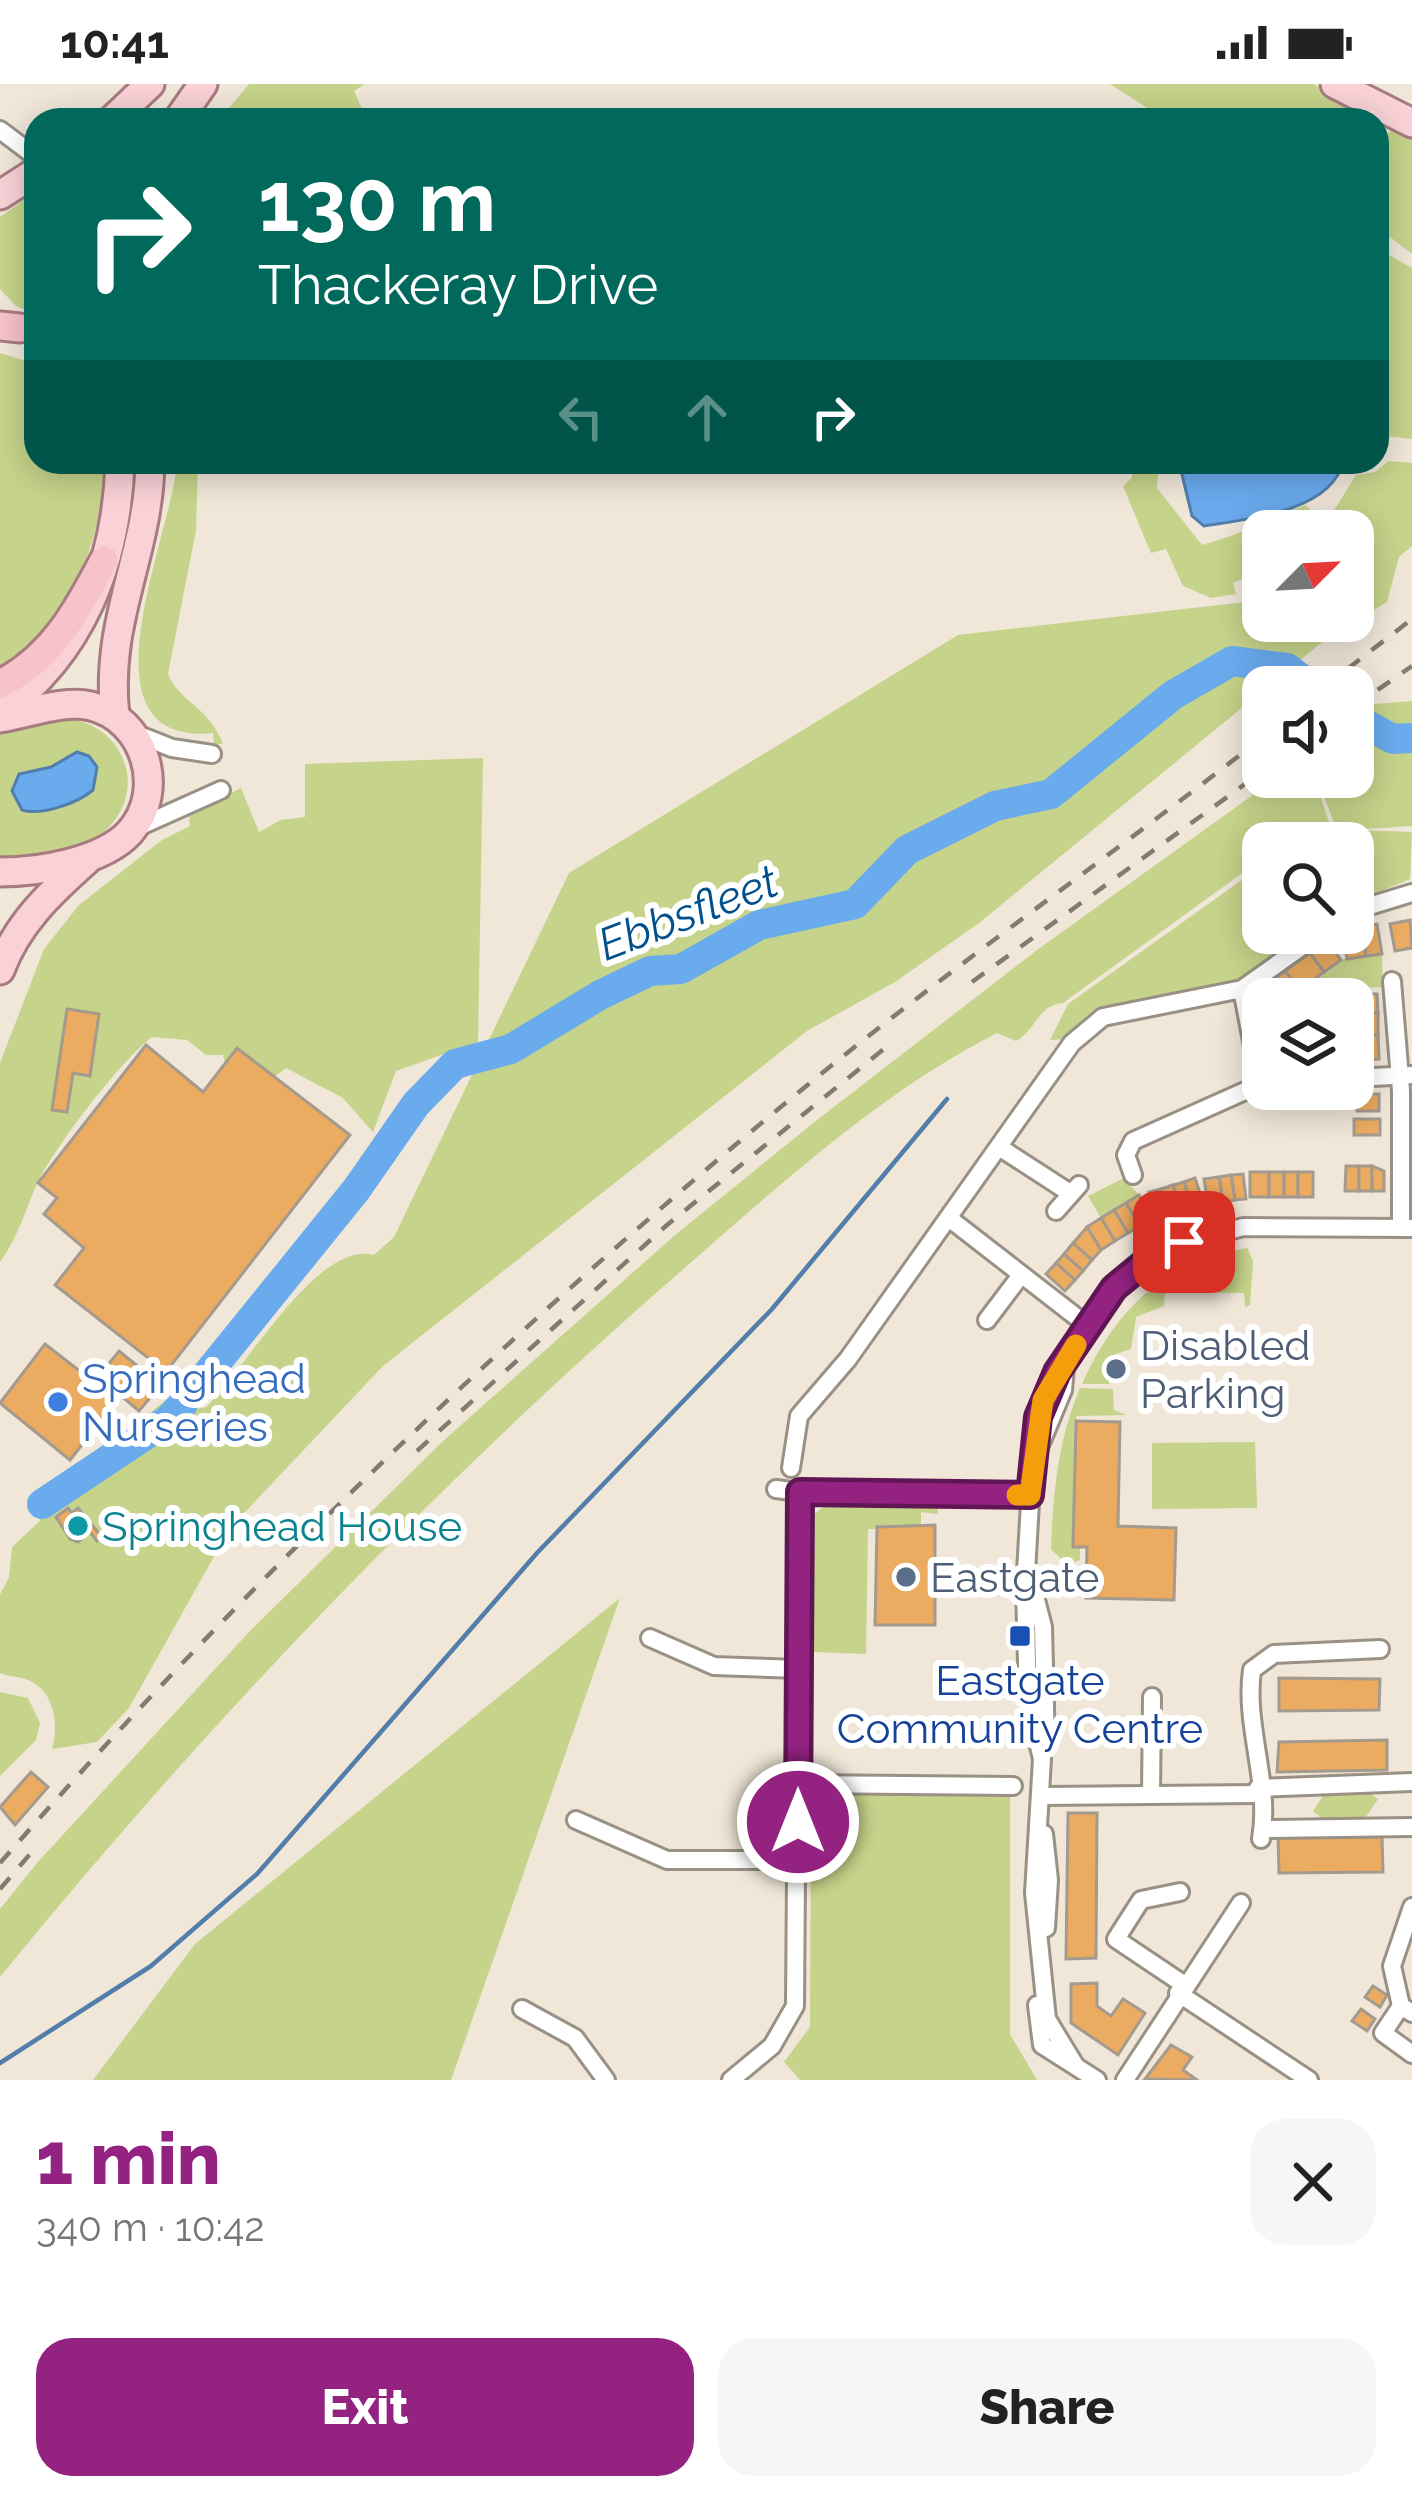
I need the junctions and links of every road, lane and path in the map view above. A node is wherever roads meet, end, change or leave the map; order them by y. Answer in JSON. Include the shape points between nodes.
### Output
{"nodes":[{"id":1,"x":150,"y":84,"type":"edge"},
{"id":2,"x":1335,"y":84,"type":"edge"},
{"id":3,"x":125,"y":108,"type":"edge"},
{"id":4,"x":1382,"y":108,"type":"edge"},
{"id":5,"x":118,"y":474,"type":"edge"},
{"id":6,"x":148,"y":474,"type":"edge"},
{"id":7,"x":104,"y":560,"type":"junction"},
{"id":8,"x":0,"y":684,"type":"edge"},
{"id":9,"x":0,"y":716,"type":"edge"},
{"id":10,"x":124,"y":724,"type":"junction"},
{"id":11,"x":212,"y":754,"type":"dead end"},
{"id":12,"x":221,"y":790,"type":"dead end"},
{"id":13,"x":131,"y":831,"type":"junction"},
{"id":14,"x":94,"y":854,"type":"junction"},
{"id":15,"x":0,"y":872,"type":"edge"},
{"id":16,"x":1412,"y":893,"type":"edge"},
{"id":17,"x":1374,"y":904,"type":"edge"},
{"id":18,"x":1291,"y":954,"type":"edge"},
{"id":19,"x":0,"y":970,"type":"edge"},
{"id":20,"x":1256,"y":978,"type":"edge"},
{"id":21,"x":1392,"y":981,"type":"dead end"},
{"id":22,"x":1242,"y":988,"type":"edge"},
{"id":23,"x":1405,"y":1075,"type":"edge"},
{"id":24,"x":1374,"y":1077,"type":"edge"},
{"id":25,"x":1242,"y":1092,"type":"edge"},
{"id":26,"x":999,"y":1147,"type":"junction"},
{"id":27,"x":1133,"y":1175,"type":"dead end"},
{"id":28,"x":1056,"y":1211,"type":"dead end"},
{"id":29,"x":950,"y":1219,"type":"junction"},
{"id":30,"x":1406,"y":1228,"type":"edge"},
{"id":31,"x":1021,"y":1275,"type":"junction"},
{"id":32,"x":987,"y":1320,"type":"dead end"},
{"id":33,"x":1088,"y":1326,"type":"junction"},
{"id":34,"x":791,"y":1468,"type":"dead end"},
{"id":35,"x":776,"y":1489,"type":"dead end"},
{"id":36,"x":800,"y":1492,"type":"junction"},
{"id":37,"x":1030,"y":1495,"type":"junction"},
{"id":38,"x":650,"y":1638,"type":"dead end"},
{"id":39,"x":1380,"y":1648,"type":"dead end"},
{"id":40,"x":799,"y":1669,"type":"junction"},
{"id":41,"x":1152,"y":1697,"type":"dead end"},
{"id":42,"x":1412,"y":1782,"type":"edge"},
{"id":43,"x":798,"y":1784,"type":"junction"},
{"id":44,"x":1012,"y":1786,"type":"dead end"},
{"id":45,"x":1258,"y":1791,"type":"junction"},
{"id":46,"x":1042,"y":1796,"type":"junction"},
{"id":47,"x":1151,"y":1796,"type":"junction"},
{"id":48,"x":577,"y":1820,"type":"dead end"},
{"id":49,"x":1412,"y":1827,"type":"edge"},
{"id":50,"x":798,"y":1860,"type":"junction"},
{"id":51,"x":1180,"y":1892,"type":"dead end"},
{"id":52,"x":1240,"y":1903,"type":"dead end"},
{"id":53,"x":1412,"y":1907,"type":"edge"},
{"id":54,"x":1180,"y":1988,"type":"junction"},
{"id":55,"x":522,"y":2009,"type":"dead end"},
{"id":56,"x":1407,"y":2010,"type":"edge"},
{"id":57,"x":1412,"y":2054,"type":"edge"},
{"id":58,"x":607,"y":2080,"type":"edge"},
{"id":59,"x":731,"y":2080,"type":"edge"},
{"id":60,"x":1097,"y":2080,"type":"edge"},
{"id":61,"x":1125,"y":2080,"type":"edge"},
{"id":62,"x":1309,"y":2080,"type":"edge"}],
"edges":[{"from":1,"to":3,"type":"main road"},
{"from":2,"to":4,"type":"main road"},
{"from":5,"to":7,"type":"main road"},
{"from":6,"to":10,"type":"main road","via":[[114,631]]},
{"from":7,"to":8,"type":"highway","via":[[38,660]]},
{"from":7,"to":9,"type":"main road","via":[[80,629]]},
{"from":9,"to":10,"type":"main road","via":[[82,705]]},
{"from":10,"to":11,"type":"street","via":[[172,748]]},
{"from":10,"to":13,"type":"main road","via":[[150,788]]},
{"from":12,"to":13,"type":"street"},
{"from":13,"to":14,"type":"main road"},
{"from":14,"to":15,"type":"main road"},
{"from":14,"to":19,"type":"main road","via":[[37,907],[10,941]]},
{"from":16,"to":17,"type":"street"},
{"from":18,"to":20,"type":"street"},
{"from":21,"to":23,"type":"street"},
{"from":22,"to":26,"type":"street","via":[[1102,1017],[1080,1035]]},
{"from":23,"to":24,"type":"street"},
{"from":23,"to":30,"type":"street"},
{"from":25,"to":27,"type":"street","via":[[1133,1141],[1126,1155]]},
{"from":26,"to":28,"type":"street","via":[[1075,1189]]},
{"from":26,"to":29,"type":"street"},
{"from":29,"to":31,"type":"street"},
{"from":29,"to":34,"type":"street","via":[[799,1415]]},
{"from":30,"to":33,"type":"street","via":[[1256,1227],[1202,1235],[1136,1270]]},
{"from":31,"to":32,"type":"street"},
{"from":31,"to":33,"type":"street"},
{"from":33,"to":37,"type":"street","via":[[1043,1400]]},
{"from":35,"to":36,"type":"street"},
{"from":36,"to":37,"type":"street"},
{"from":36,"to":40,"type":"street"},
{"from":37,"to":46,"type":"street","via":[[1030,1576],[1042,1627]]},
{"from":38,"to":40,"type":"street","via":[[714,1666]]},
{"from":39,"to":45,"type":"street","via":[[1274,1654],[1252,1670],[1246,1706]]},
{"from":40,"to":43,"type":"street"},
{"from":41,"to":47,"type":"street"},
{"from":42,"to":45,"type":"street"},
{"from":43,"to":44,"type":"street"},
{"from":43,"to":50,"type":"street"},
{"from":45,"to":47,"type":"street"},
{"from":45,"to":49,"type":"street","via":[[1262,1834]]},
{"from":46,"to":47,"type":"street"},
{"from":46,"to":60,"type":"street","via":[[1034,1880],[1040,2040]]},
{"from":48,"to":50,"type":"street","via":[[667,1859]]},
{"from":50,"to":59,"type":"street","via":[[795,2006],[772,2046]]},
{"from":51,"to":54,"type":"street","via":[[1142,1900],[1116,1939]]},
{"from":52,"to":54,"type":"street"},
{"from":53,"to":56,"type":"street","via":[[1392,1966]]},
{"from":54,"to":61,"type":"street"},
{"from":54,"to":62,"type":"street"},
{"from":55,"to":58,"type":"street","via":[[571,2034]]},
{"from":56,"to":57,"type":"street","via":[[1383,2033]]}]}
